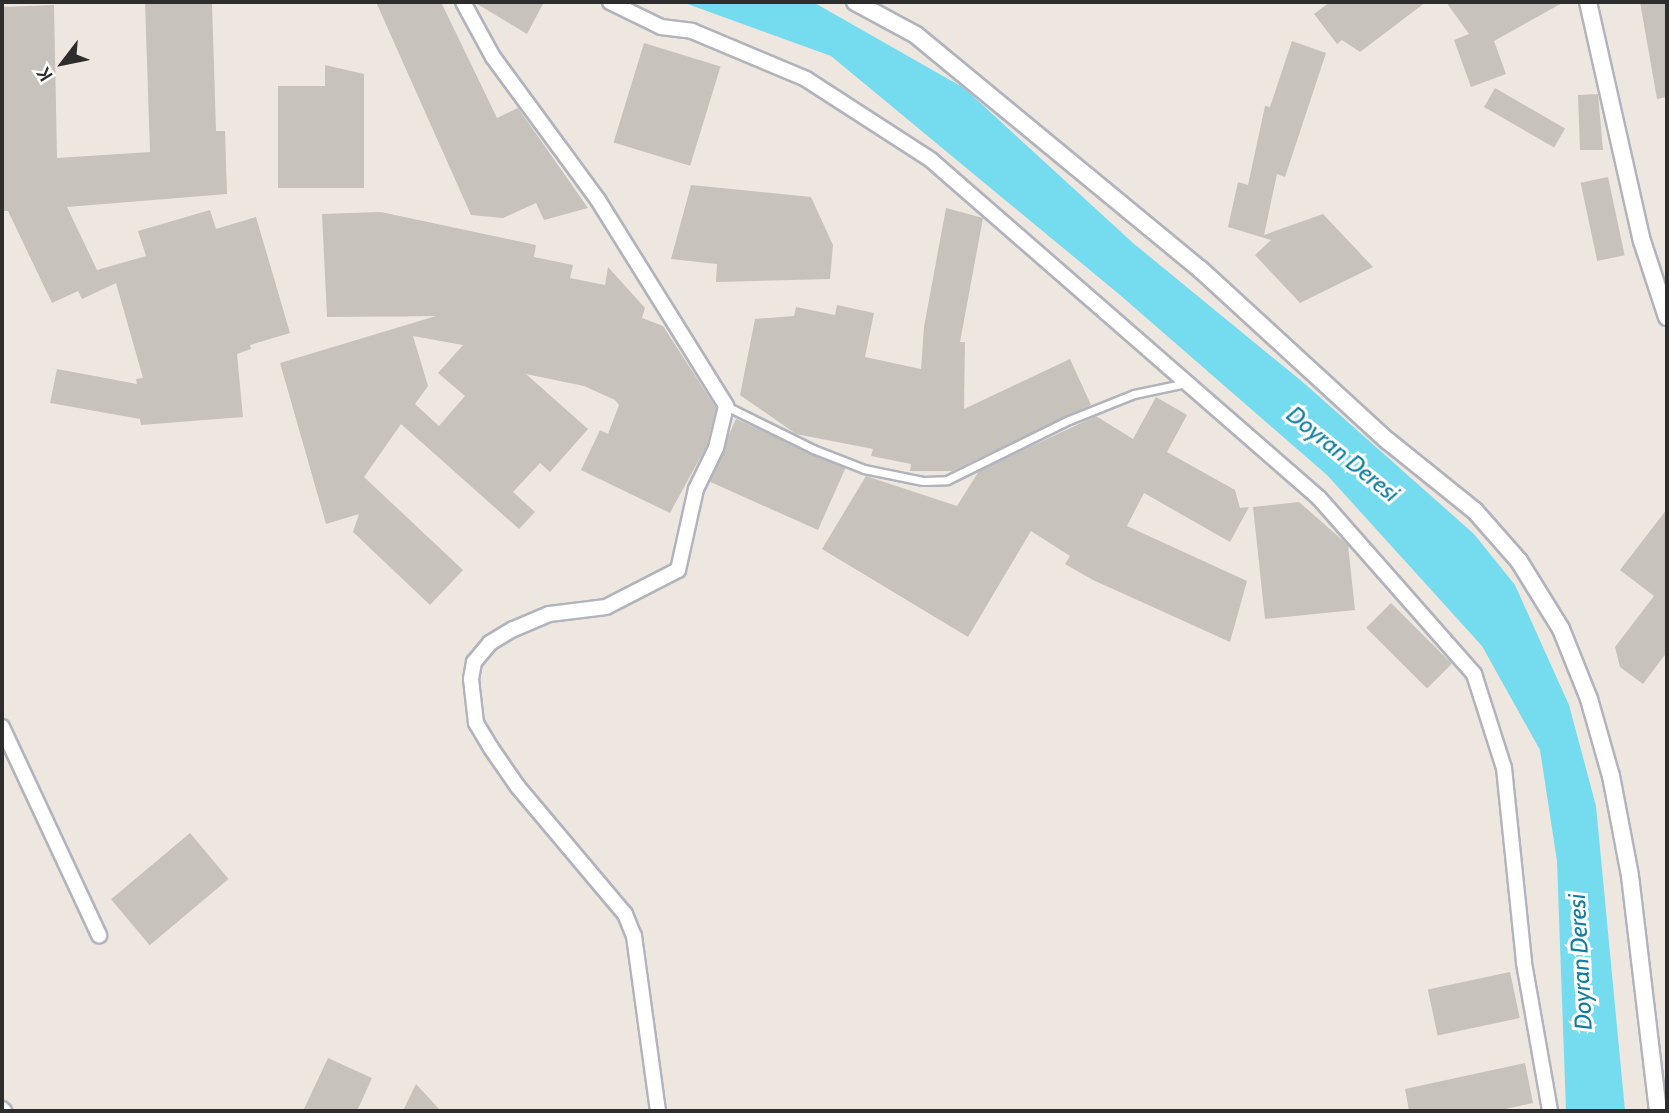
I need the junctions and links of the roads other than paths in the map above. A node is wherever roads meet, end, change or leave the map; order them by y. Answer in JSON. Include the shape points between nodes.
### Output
{"nodes":[{"id":1,"x":463,"y":2,"type":"edge"},
{"id":2,"x":610,"y":2,"type":"edge"},
{"id":3,"x":855,"y":2,"type":"edge"},
{"id":4,"x":1588,"y":2,"type":"edge"},
{"id":5,"x":1667,"y":317,"type":"edge"},
{"id":6,"x":1187,"y":383,"type":"junction"},
{"id":7,"x":726,"y":406,"type":"junction"},
{"id":8,"x":2,"y":727,"type":"edge"},
{"id":9,"x":99,"y":935,"type":"dead end"},
{"id":10,"x":658,"y":1111,"type":"edge"},
{"id":11,"x":1550,"y":1111,"type":"edge"},
{"id":12,"x":1658,"y":1111,"type":"edge"}],
"edges":[{"from":1,"to":7,"type":"street","via":[[494,57],[598,200]]},
{"from":2,"to":6,"type":"street","via":[[661,27],[692,32],[806,79],[931,160]]},
{"from":3,"to":12,"type":"street","via":[[916,35],[1200,269],[1388,441],[1475,511],[1519,561],[1561,629],[1589,699],[1611,776],[1630,876]]},
{"from":4,"to":5,"type":"street","via":[[1642,241]]},
{"from":6,"to":7,"type":"lane","via":[[1134,394],[1069,420],[947,480],[923,481],[864,469]]},
{"from":6,"to":11,"type":"street","via":[[1319,498],[1474,674],[1504,768],[1524,963]]},
{"from":7,"to":10,"type":"street","via":[[716,448],[696,489],[678,570],[606,607],[549,614],[513,629],[490,643],[474,662],[471,679],[476,723],[491,748],[625,914],[634,936]]},
{"from":8,"to":9,"type":"street"}]}
